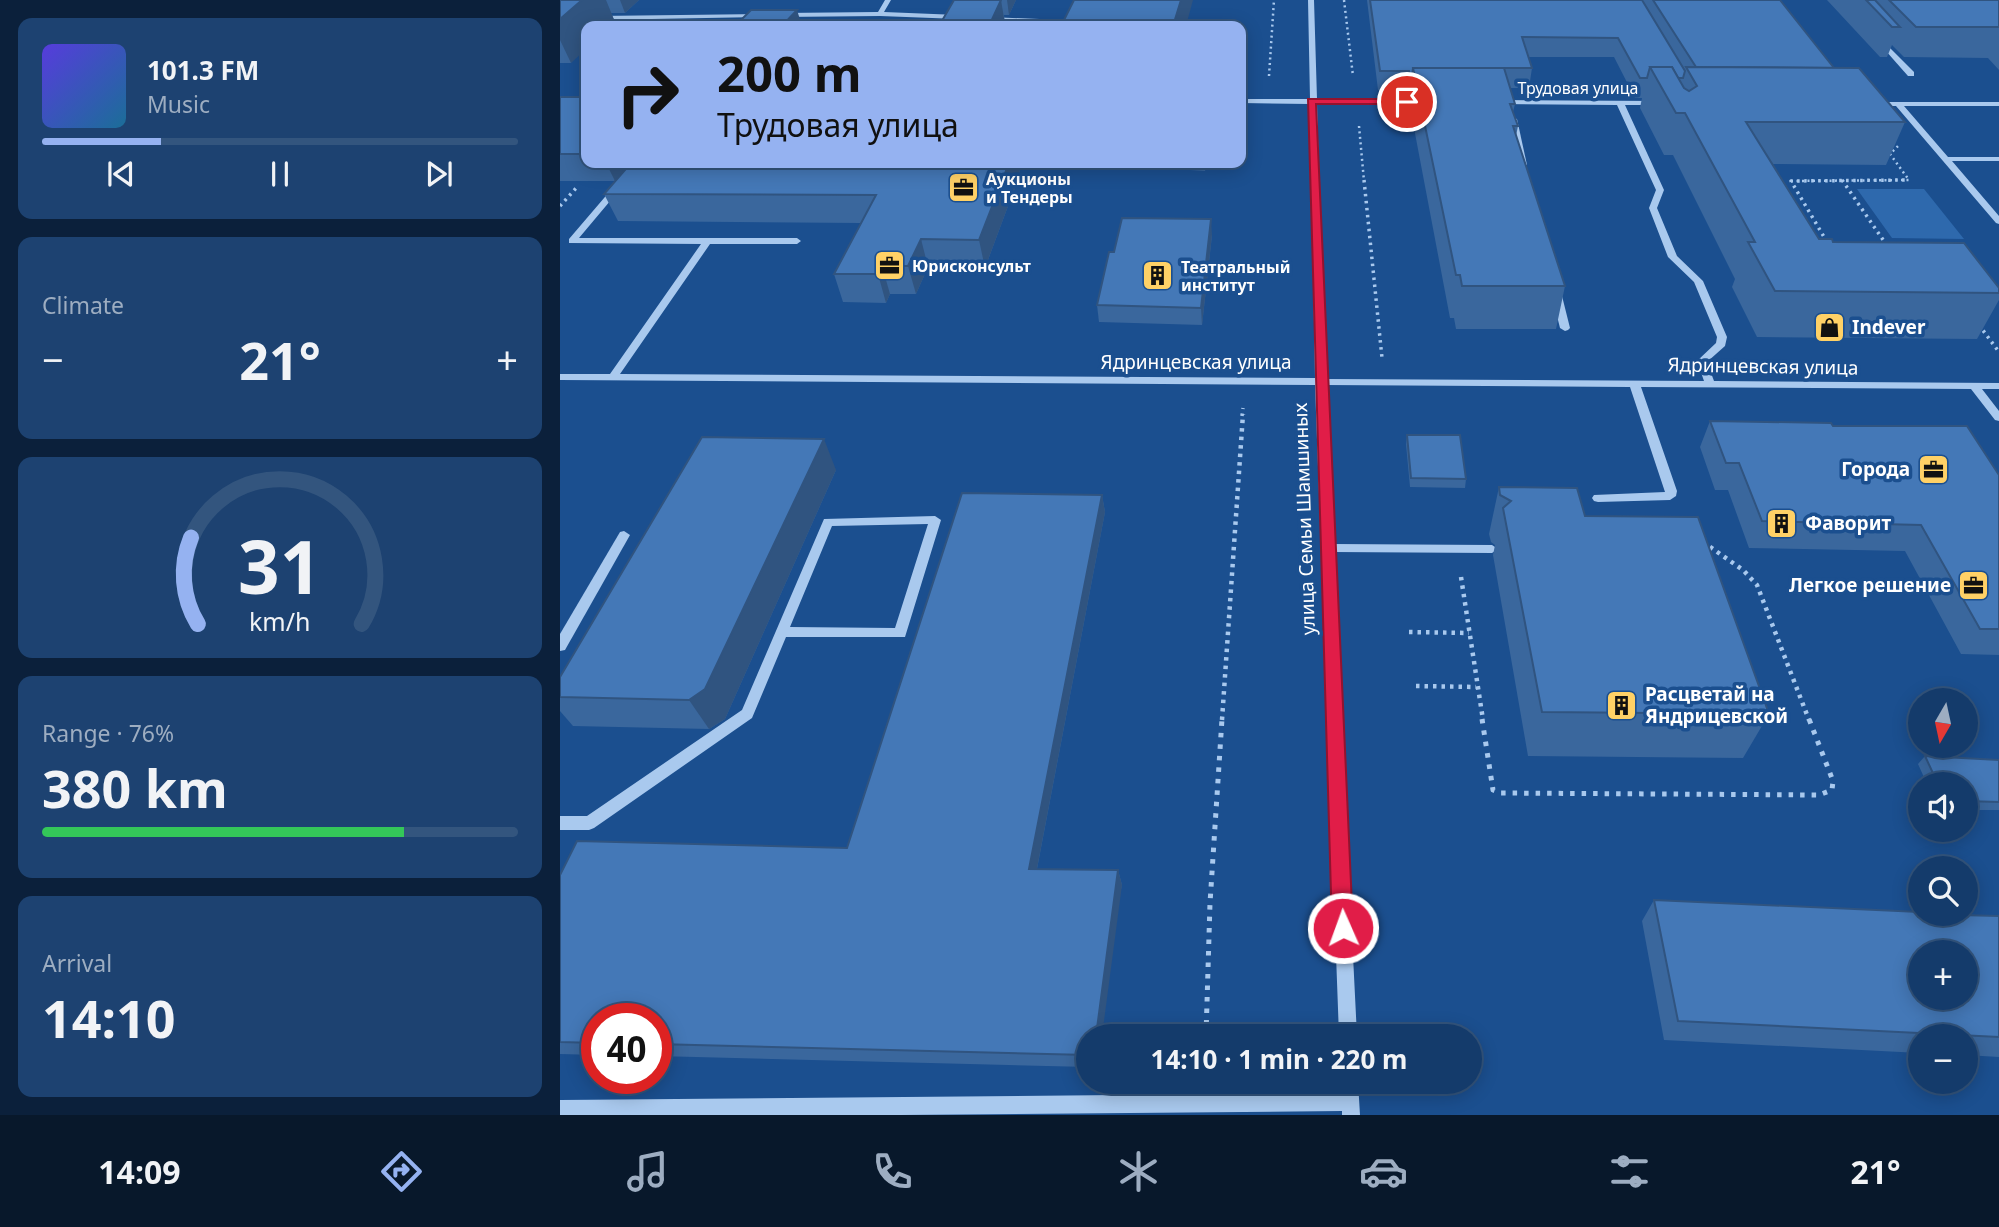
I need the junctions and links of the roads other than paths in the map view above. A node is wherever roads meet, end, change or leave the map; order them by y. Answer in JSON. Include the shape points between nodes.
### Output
{"nodes":[{"id":1,"x":888,"y":0,"type":"edge"},
{"id":2,"x":1311,"y":0,"type":"edge"},
{"id":3,"x":880,"y":14,"type":"junction"},
{"id":4,"x":588,"y":18,"type":"dead end"},
{"id":5,"x":971,"y":18,"type":"edge"},
{"id":6,"x":985,"y":19,"type":"edge"},
{"id":7,"x":1037,"y":21,"type":"edge"},
{"id":8,"x":1876,"y":37,"type":"dead end"},
{"id":9,"x":1911,"y":74,"type":"dead end"},
{"id":10,"x":1246,"y":101,"type":"edge"},
{"id":11,"x":1311,"y":101,"type":"junction"},
{"id":12,"x":1439,"y":102,"type":"edge"},
{"id":13,"x":1495,"y":102,"type":"edge"},
{"id":14,"x":1509,"y":102,"type":"junction"},
{"id":15,"x":1620,"y":103,"type":"junction"},
{"id":16,"x":1666,"y":103,"type":"edge"},
{"id":17,"x":1861,"y":104,"type":"edge"},
{"id":18,"x":1898,"y":104,"type":"junction"},
{"id":19,"x":1999,"y":104,"type":"edge"},
{"id":20,"x":1946,"y":159,"type":"junction"},
{"id":21,"x":1999,"y":159,"type":"edge"},
{"id":22,"x":634,"y":168,"type":"edge"},
{"id":23,"x":1526,"y":174,"type":"edge"},
{"id":24,"x":1999,"y":221,"type":"edge"},
{"id":25,"x":707,"y":241,"type":"junction"},
{"id":26,"x":797,"y":242,"type":"dead end"},
{"id":27,"x":1555,"y":289,"type":"edge"},
{"id":28,"x":1565,"y":328,"type":"edge"},
{"id":29,"x":560,"y":377,"type":"edge"},
{"id":30,"x":613,"y":377,"type":"junction"},
{"id":31,"x":1320,"y":380,"type":"junction"},
{"id":32,"x":1634,"y":383,"type":"junction"},
{"id":33,"x":1710,"y":383,"type":"junction"},
{"id":34,"x":1974,"y":386,"type":"junction"},
{"id":35,"x":1999,"y":386,"type":"edge"},
{"id":36,"x":1999,"y":418,"type":"edge"},
{"id":37,"x":1598,"y":498,"type":"dead end"},
{"id":38,"x":624,"y":535,"type":"dead end"},
{"id":39,"x":1326,"y":548,"type":"junction"},
{"id":40,"x":1492,"y":549,"type":"dead end"},
{"id":41,"x":782,"y":632,"type":"junction"},
{"id":42,"x":560,"y":646,"type":"edge"},
{"id":43,"x":560,"y":823,"type":"edge"},
{"id":44,"x":1347,"y":1024,"type":"edge"},
{"id":45,"x":1350,"y":1108,"type":"edge"},
{"id":46,"x":560,"y":1109,"type":"edge"},
{"id":47,"x":1041,"y":1110,"type":"edge"},
{"id":48,"x":625,"y":1112,"type":"edge"}],
"edges":[{"from":1,"to":3,"type":"street"},
{"from":2,"to":11,"type":"street","name":"улица Семьи Шамшиных"},
{"from":3,"to":4,"type":"street"},
{"from":3,"to":5,"type":"street"},
{"from":6,"to":7,"type":"street"},
{"from":8,"to":9,"type":"street"},
{"from":10,"to":11,"type":"street"},
{"from":11,"to":12,"type":"street"},
{"from":11,"to":31,"type":"street","name":"улица Семьи Шамшиных"},
{"from":13,"to":14,"type":"street","name":"Трудовая улица"},
{"from":14,"to":15,"type":"street","name":"Трудовая улица"},
{"from":14,"to":23,"type":"street"},
{"from":15,"to":16,"type":"street","name":"Трудовая улица"},
{"from":15,"to":33,"type":"street","via":[[1660,190],[1653,208],[1673,257],[1698,281],[1723,337],[1702,361]]},
{"from":17,"to":18,"type":"street"},
{"from":18,"to":19,"type":"street"},
{"from":18,"to":20,"type":"street"},
{"from":20,"to":21,"type":"street"},
{"from":20,"to":24,"type":"street"},
{"from":22,"to":25,"type":"street","via":[[572,241]]},
{"from":25,"to":26,"type":"street"},
{"from":25,"to":30,"type":"street"},
{"from":27,"to":28,"type":"street"},
{"from":29,"to":30,"type":"street","name":"Ядринцевская улица"},
{"from":30,"to":31,"type":"street","name":"Ядринцевская улица"},
{"from":31,"to":32,"type":"street","name":"Ядринцевская улица"},
{"from":31,"to":39,"type":"street","name":"улица Семьи Шамшиных"},
{"from":32,"to":33,"type":"street","name":"Ядринцевская улица"},
{"from":32,"to":37,"type":"street","via":[[1670,496]]},
{"from":33,"to":34,"type":"street","name":"Ядринцевская улица"},
{"from":34,"to":35,"type":"street","name":"Ядринцевская улица"},
{"from":34,"to":36,"type":"street"},
{"from":38,"to":42,"type":"street"},
{"from":39,"to":40,"type":"street"},
{"from":39,"to":44,"type":"street","name":"улица Семьи Шамшиных"},
{"from":41,"to":41,"type":"street","via":[[828,523],[935,520],[900,633]]},
{"from":41,"to":43,"type":"street","via":[[747,713],[589,823]]},
{"from":45,"to":47,"type":"street"},
{"from":46,"to":48,"type":"street"},
{"from":47,"to":48,"type":"street"}]}
